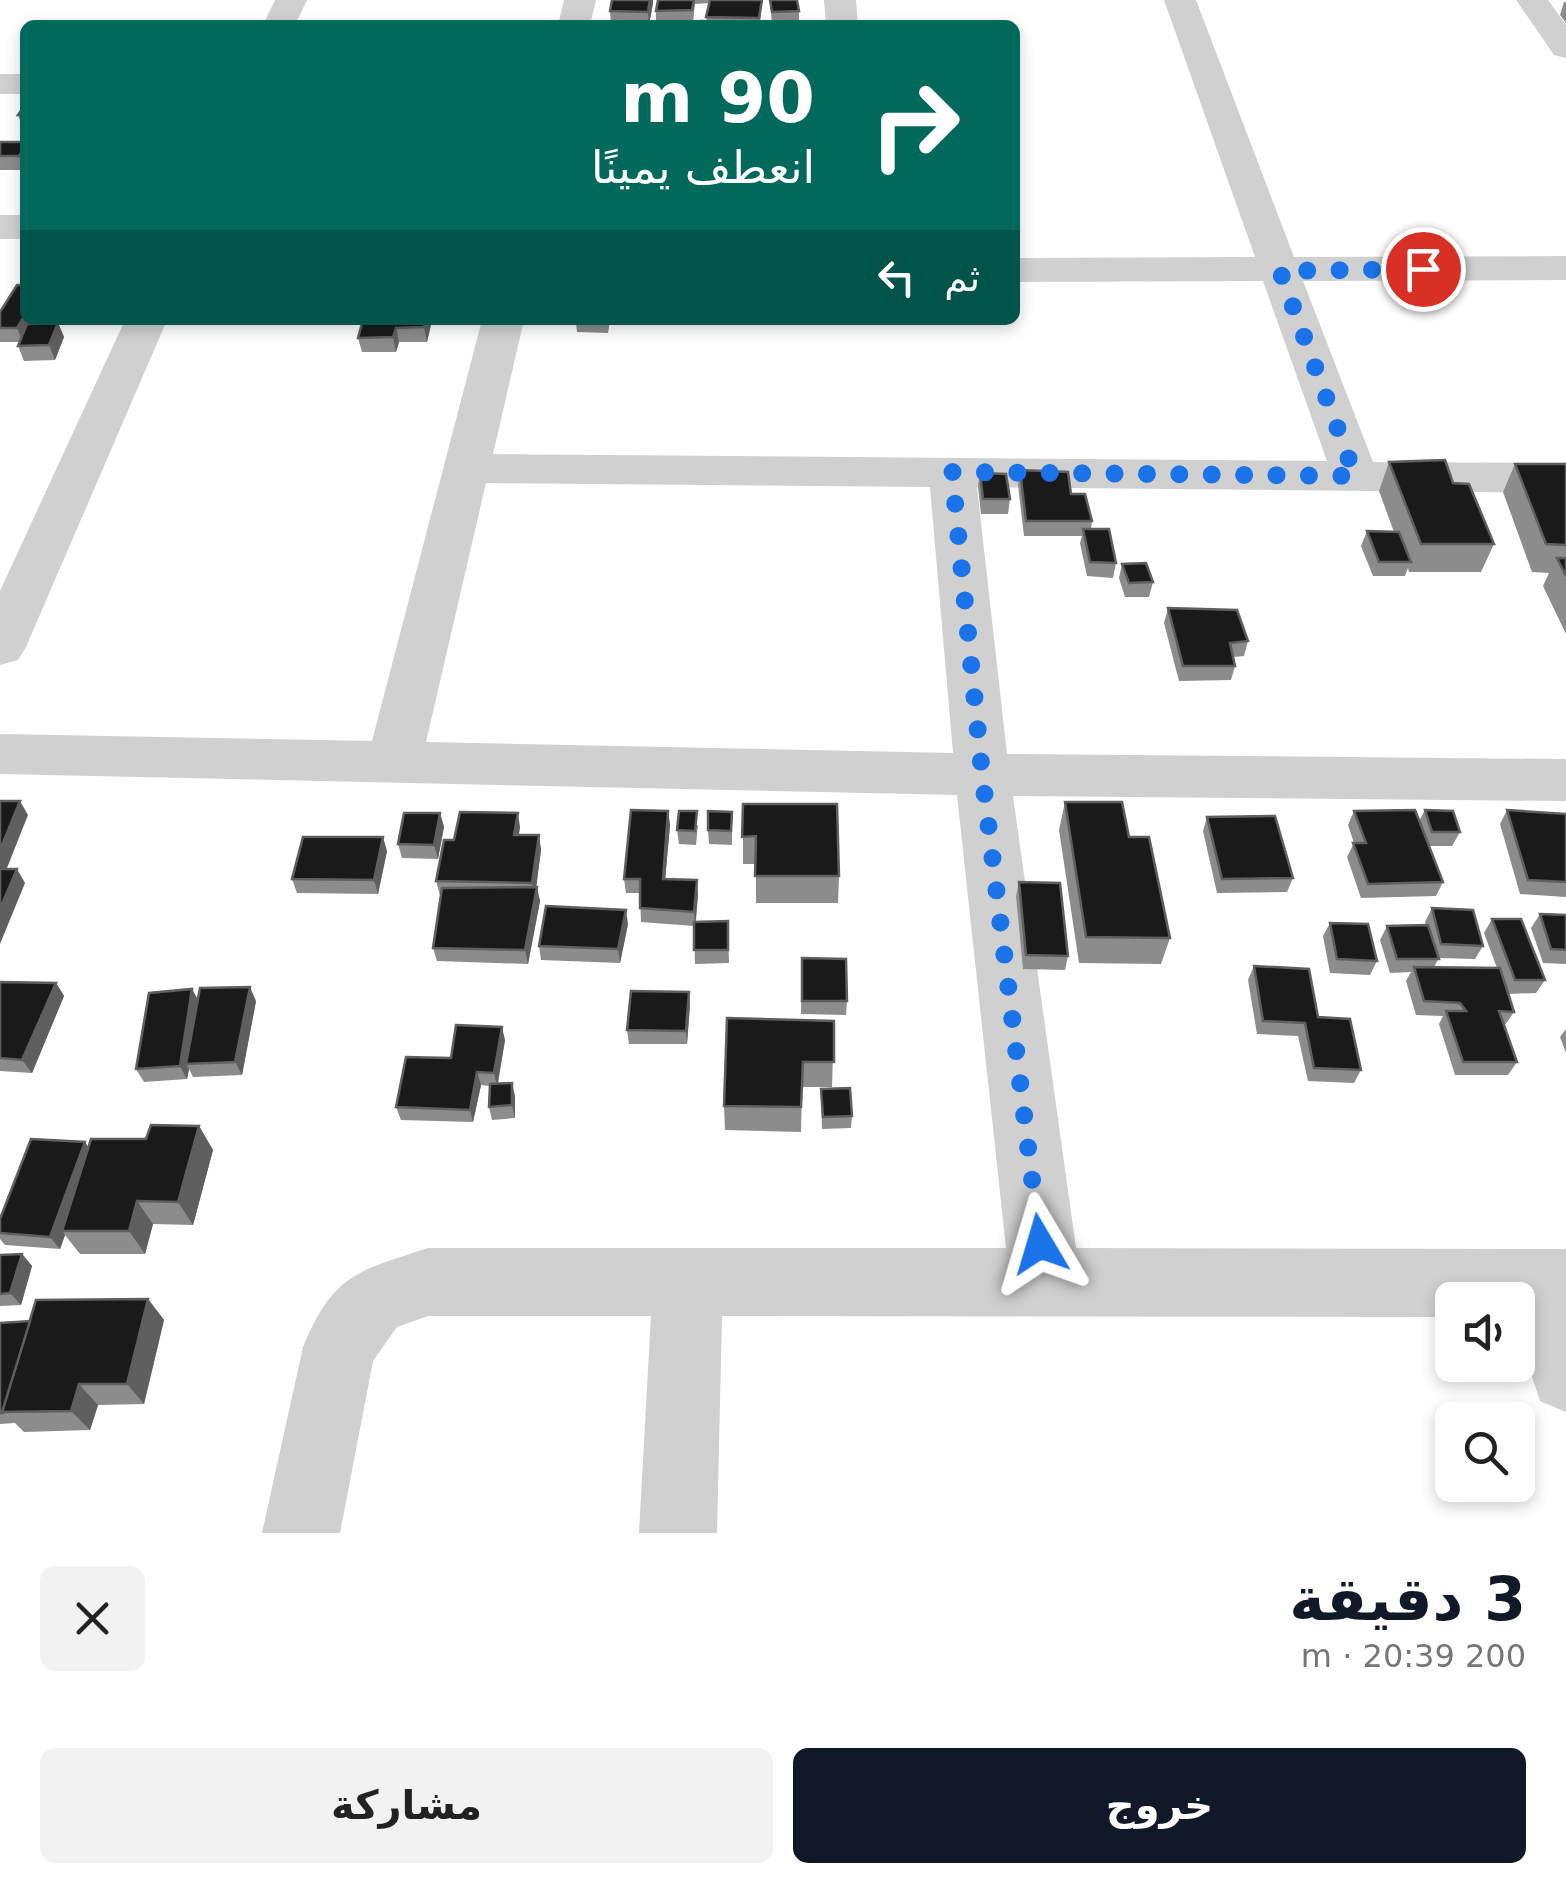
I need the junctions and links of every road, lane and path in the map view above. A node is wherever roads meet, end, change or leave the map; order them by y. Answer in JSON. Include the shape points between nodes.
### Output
{"nodes":[{"id":1,"x":1180,"y":0,"type":"edge"},
{"id":2,"x":1532,"y":0,"type":"edge"},
{"id":3,"x":1566,"y":48,"type":"edge"},
{"id":4,"x":1566,"y":268,"type":"edge"},
{"id":5,"x":1020,"y":270,"type":"edge"},
{"id":6,"x":1280,"y":271,"type":"junction"},
{"id":7,"x":144,"y":325,"type":"edge"},
{"id":8,"x":502,"y":325,"type":"edge"},
{"id":9,"x":468,"y":468,"type":"junction"},
{"id":10,"x":952,"y":472,"type":"junction"},
{"id":11,"x":1355,"y":476,"type":"junction"},
{"id":12,"x":1566,"y":478,"type":"edge"},
{"id":13,"x":0,"y":647,"type":"edge"},
{"id":14,"x":0,"y":754,"type":"edge"},
{"id":15,"x":394,"y":762,"type":"junction"},
{"id":16,"x":982,"y":773,"type":"junction"},
{"id":17,"x":1566,"y":780,"type":"edge"},
{"id":18,"x":688,"y":1282,"type":"junction"},
{"id":19,"x":1551,"y":1282,"type":"edge"},
{"id":20,"x":1045,"y":1283,"type":"junction"},
{"id":21,"x":1566,"y":1376,"type":"edge"},
{"id":22,"x":301,"y":1533,"type":"edge"},
{"id":23,"x":678,"y":1533,"type":"edge"}],
"edges":[{"from":1,"to":6,"type":"street"},
{"from":2,"to":3,"type":"street"},
{"from":4,"to":6,"type":"street"},
{"from":5,"to":6,"type":"street"},
{"from":6,"to":11,"type":"street"},
{"from":7,"to":13,"type":"street"},
{"from":8,"to":9,"type":"street"},
{"from":9,"to":10,"type":"street"},
{"from":9,"to":15,"type":"street"},
{"from":10,"to":11,"type":"street"},
{"from":10,"to":16,"type":"street"},
{"from":11,"to":12,"type":"street"},
{"from":14,"to":15,"type":"street"},
{"from":15,"to":16,"type":"street"},
{"from":16,"to":17,"type":"street"},
{"from":16,"to":20,"type":"street"},
{"from":18,"to":20,"type":"street"},
{"from":18,"to":22,"type":"street","via":[[428,1282],[373,1301],[339,1346]]},
{"from":18,"to":23,"type":"street"},
{"from":19,"to":20,"type":"street"},
{"from":19,"to":21,"type":"street"}]}
